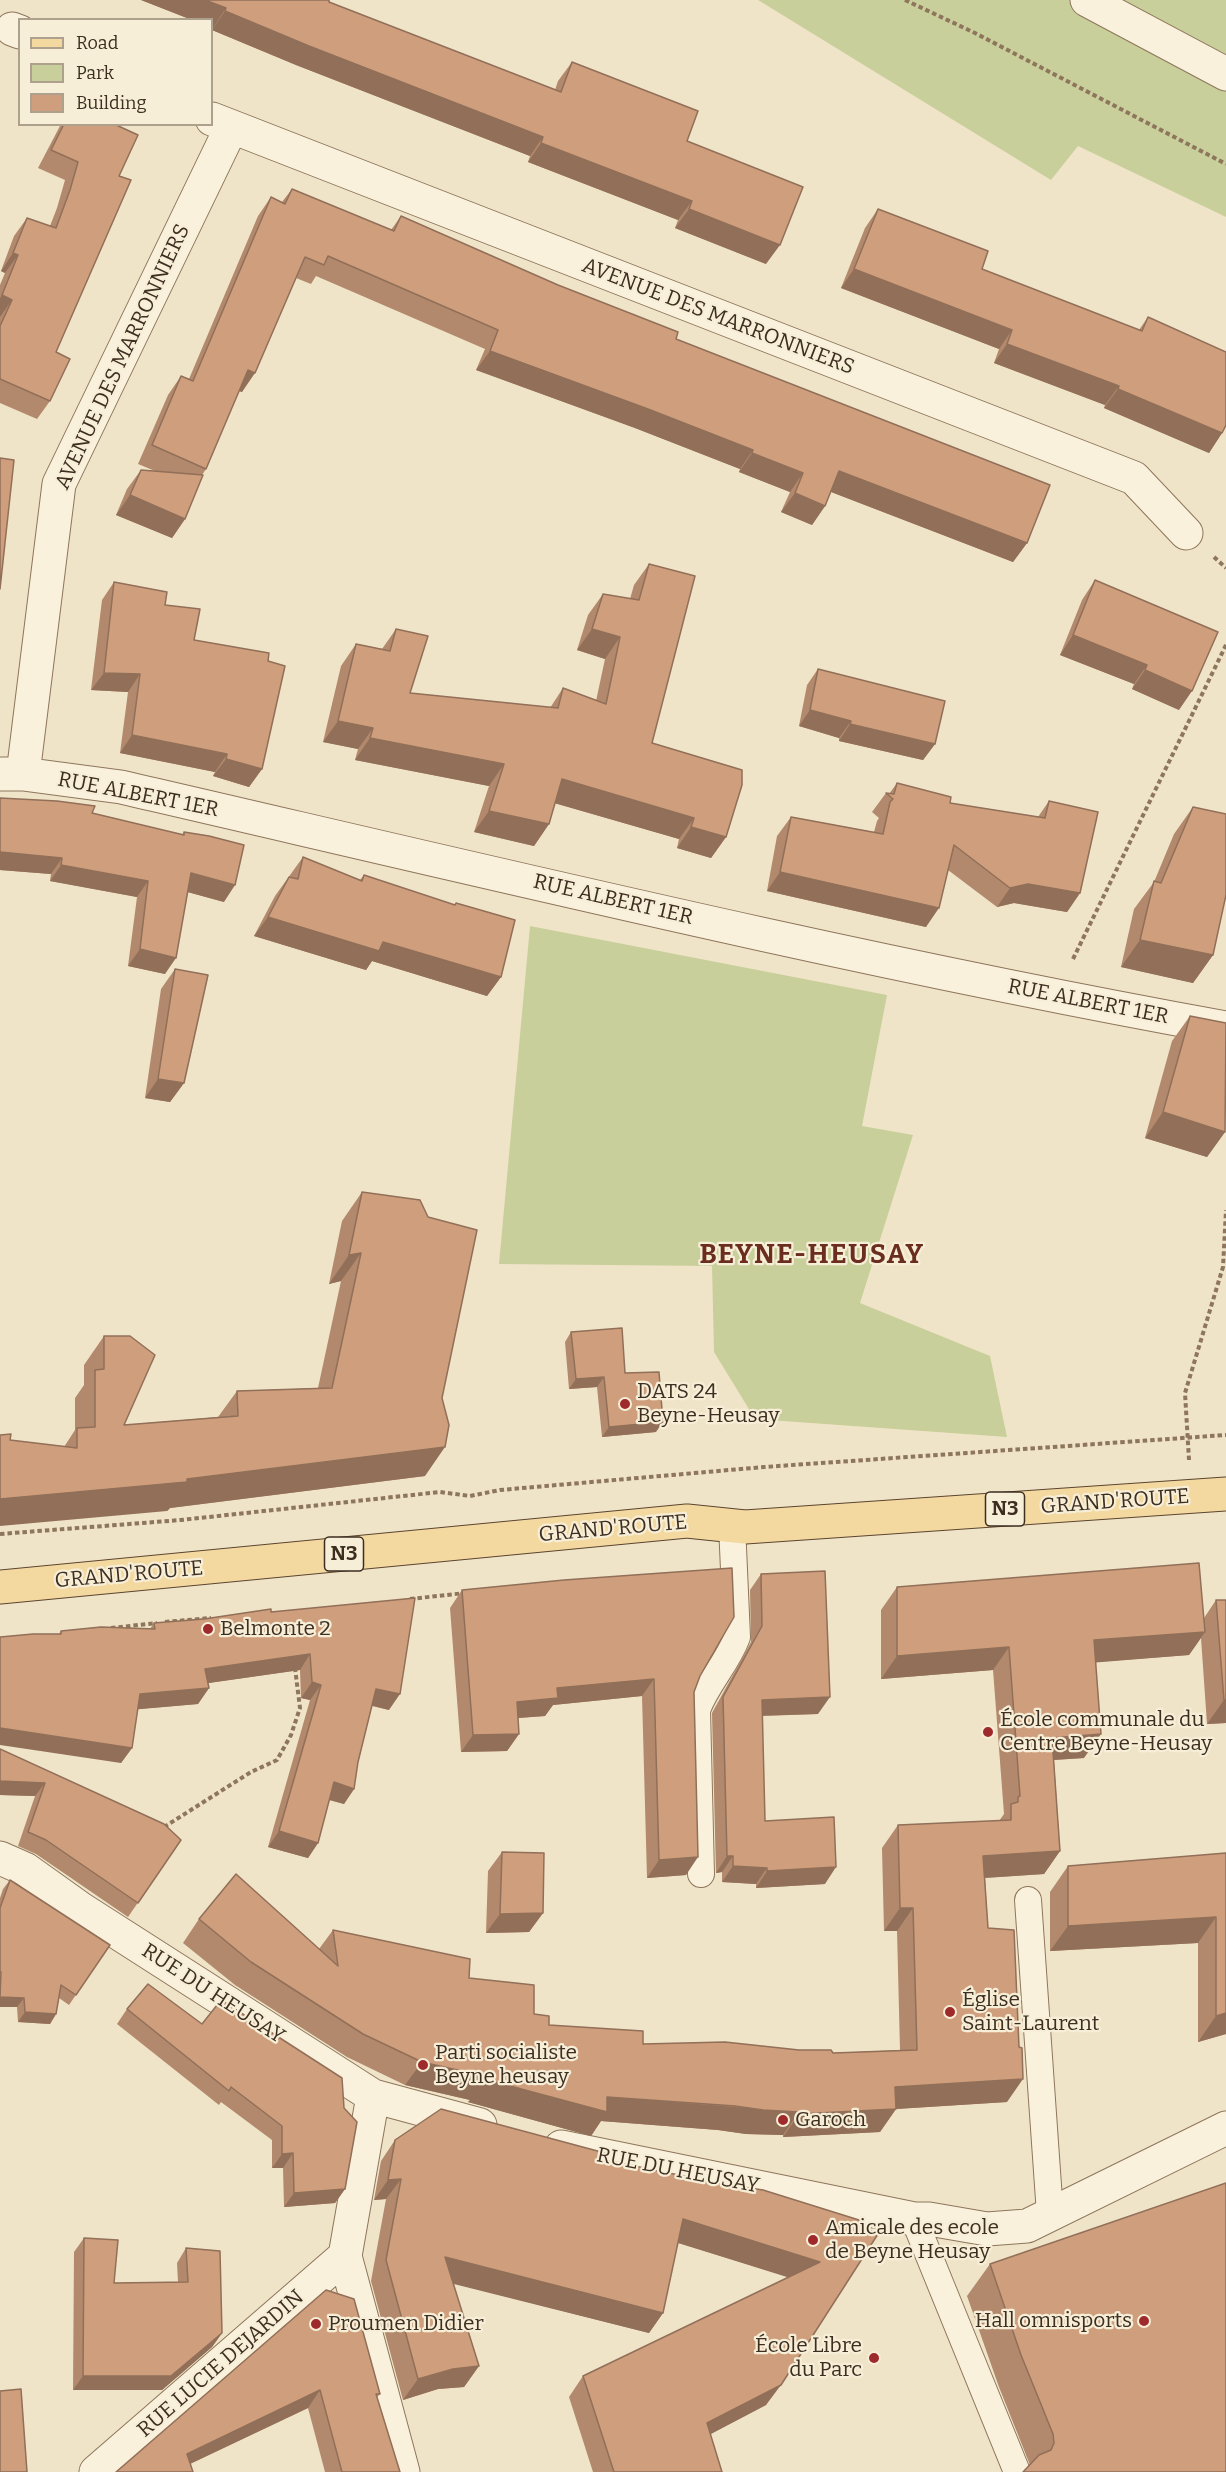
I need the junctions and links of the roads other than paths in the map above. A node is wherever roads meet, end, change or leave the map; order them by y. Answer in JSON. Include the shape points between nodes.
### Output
{"nodes":[{"id":1,"x":1087,"y":0,"type":"edge"},
{"id":2,"x":1226,"y":74,"type":"edge"},
{"id":3,"x":221,"y":124,"type":"edge"},
{"id":4,"x":1186,"y":533,"type":"dead end"},
{"id":5,"x":11,"y":774,"type":"edge"},
{"id":6,"x":1226,"y":1028,"type":"edge"},
{"id":7,"x":1226,"y":1494,"type":"edge"},
{"id":8,"x":732,"y":1525,"type":"junction"},
{"id":9,"x":0,"y":1587,"type":"edge"},
{"id":10,"x":0,"y":1858,"type":"edge"},
{"id":11,"x":701,"y":1874,"type":"dead end"},
{"id":12,"x":1028,"y":1900,"type":"dead end"},
{"id":13,"x":373,"y":2096,"type":"junction"},
{"id":14,"x":1225,"y":2130,"type":"edge"},
{"id":15,"x":1050,"y":2214,"type":"junction"},
{"id":16,"x":914,"y":2219,"type":"junction"},
{"id":17,"x":345,"y":2256,"type":"junction"},
{"id":18,"x":96,"y":2472,"type":"edge"},
{"id":19,"x":403,"y":2472,"type":"edge"},
{"id":20,"x":1017,"y":2472,"type":"edge"}],
"edges":[{"from":1,"to":2,"type":"street"},
{"from":3,"to":4,"type":"street","name":"AVENUE DES MARRONNIERS","via":[[1134,478]]},
{"from":3,"to":5,"type":"street","name":"AVENUE DES MARRONNIERS","via":[[59,484]]},
{"from":5,"to":6,"type":"street","name":"RUE ALBERT 1ER","via":[[121,788],[1045,996]]},
{"from":7,"to":8,"type":"main road","name":"GRAND'ROUTE","number":"N3"},
{"from":8,"to":9,"type":"main road","name":"GRAND'ROUTE","number":"N3","via":[[687,1521]]},
{"from":8,"to":11,"type":"lane","via":[[737,1637],[731,1654],[705,1689],[697,1710]]},
{"from":10,"to":13,"type":"street","name":"RUE DU HEUSAY","via":[[25,1869]]},
{"from":12,"to":15,"type":"lane"},
{"from":13,"to":16,"type":"street","name":"RUE DU HEUSAY","via":[[582,2153]]},
{"from":13,"to":17,"type":"street"},
{"from":14,"to":15,"type":"street","name":"RUE DU HEUSAY"},
{"from":15,"to":16,"type":"street","name":"RUE DU HEUSAY","via":[[1027,2226],[987,2229]]},
{"from":16,"to":20,"type":"lane"},
{"from":17,"to":18,"type":"street","name":"RUE LUCIE DEJARDIN"},
{"from":17,"to":19,"type":"street"}]}
